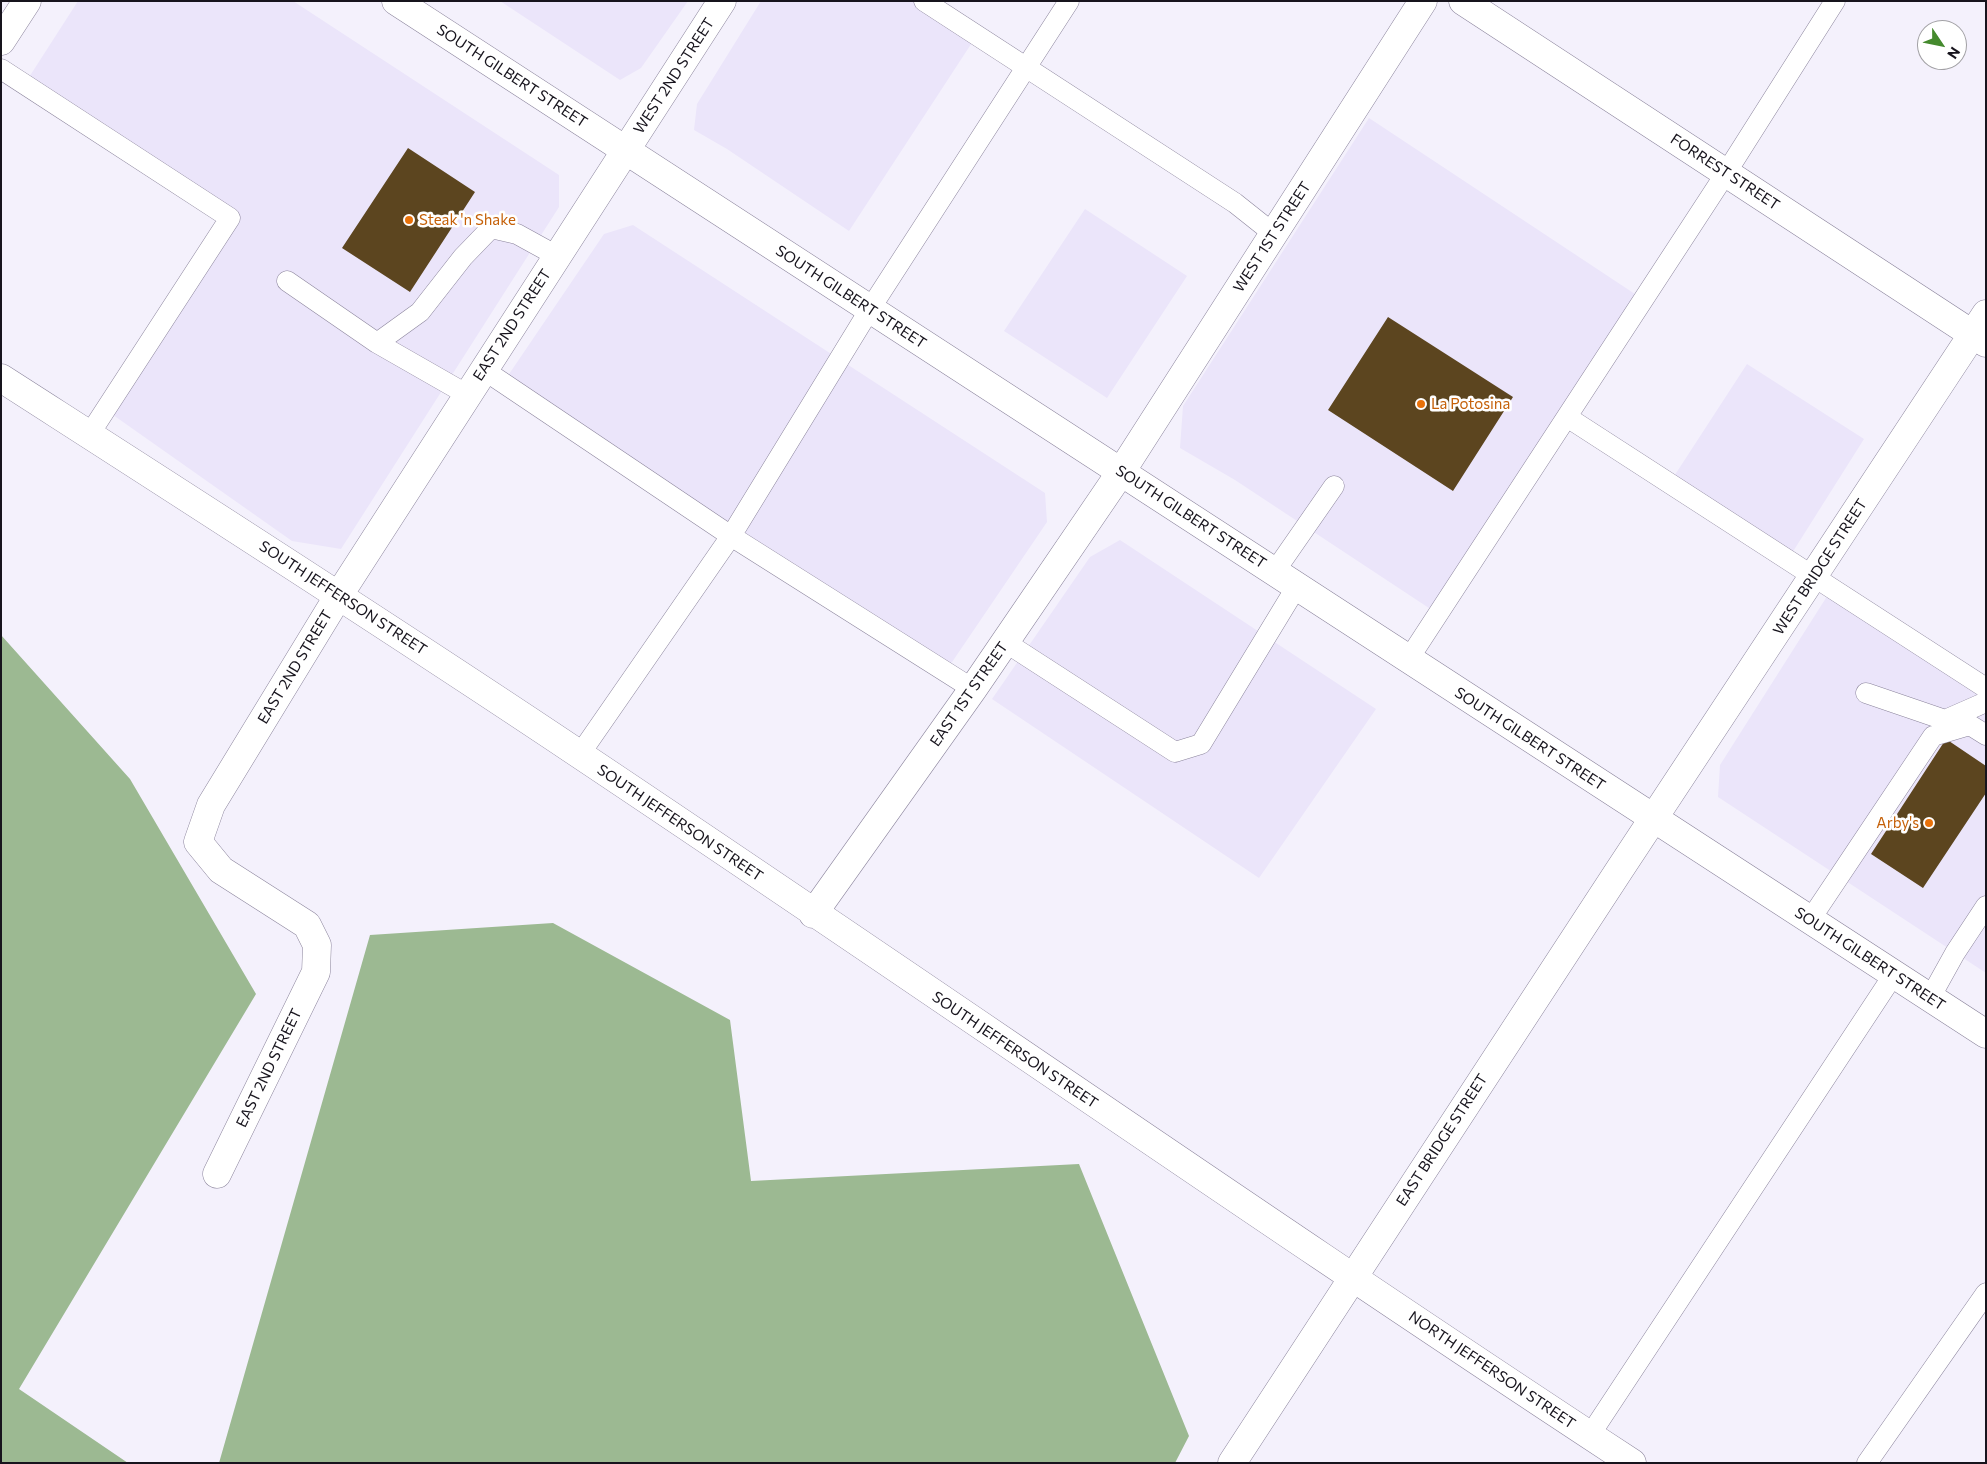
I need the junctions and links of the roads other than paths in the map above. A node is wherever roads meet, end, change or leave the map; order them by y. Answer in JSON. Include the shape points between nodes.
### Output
{"nodes":[{"id":1,"x":26,"y":1,"type":"edge"},
{"id":2,"x":396,"y":1,"type":"edge"},
{"id":3,"x":722,"y":1,"type":"edge"},
{"id":4,"x":924,"y":1,"type":"edge"},
{"id":5,"x":1069,"y":1,"type":"edge"},
{"id":6,"x":1423,"y":1,"type":"edge"},
{"id":7,"x":1463,"y":1,"type":"edge"},
{"id":8,"x":1835,"y":1,"type":"edge"},
{"id":9,"x":1,"y":40,"type":"edge"},
{"id":10,"x":1027,"y":67,"type":"junction"},
{"id":11,"x":1,"y":69,"type":"edge"},
{"id":12,"x":625,"y":150,"type":"junction"},
{"id":13,"x":1726,"y":174,"type":"junction"},
{"id":14,"x":1274,"y":234,"type":"junction"},
{"id":15,"x":557,"y":256,"type":"junction"},
{"id":16,"x":287,"y":281,"type":"dead end"},
{"id":17,"x":870,"y":309,"type":"junction"},
{"id":18,"x":1981,"y":331,"type":"edge"},
{"id":19,"x":377,"y":343,"type":"junction"},
{"id":20,"x":484,"y":370,"type":"junction"},
{"id":21,"x":1,"y":378,"type":"edge"},
{"id":22,"x":468,"y":395,"type":"junction"},
{"id":23,"x":1567,"y":417,"type":"junction"},
{"id":24,"x":90,"y":435,"type":"junction"},
{"id":25,"x":1121,"y":472,"type":"junction"},
{"id":26,"x":1334,"y":486,"type":"dead end"},
{"id":27,"x":731,"y":536,"type":"junction"},
{"id":28,"x":1274,"y":571,"type":"junction"},
{"id":29,"x":1812,"y":578,"type":"junction"},
{"id":30,"x":1297,"y":586,"type":"junction"},
{"id":31,"x":339,"y":595,"type":"junction"},
{"id":32,"x":1004,"y":642,"type":"junction"},
{"id":33,"x":1408,"y":660,"type":"junction"},
{"id":34,"x":1986,"y":688,"type":"edge"},
{"id":35,"x":973,"y":689,"type":"junction"},
{"id":36,"x":1866,"y":694,"type":"dead end"},
{"id":37,"x":1986,"y":702,"type":"edge"},
{"id":38,"x":1986,"y":735,"type":"edge"},
{"id":39,"x":580,"y":754,"type":"junction"},
{"id":40,"x":1653,"y":818,"type":"junction"},
{"id":41,"x":1986,"y":906,"type":"edge"},
{"id":42,"x":813,"y":914,"type":"junction"},
{"id":43,"x":1810,"y":920,"type":"junction"},
{"id":44,"x":1894,"y":974,"type":"junction"},
{"id":45,"x":1930,"y":998,"type":"junction"},
{"id":46,"x":1986,"y":1034,"type":"edge"},
{"id":47,"x":217,"y":1174,"type":"dead end"},
{"id":48,"x":1352,"y":1277,"type":"junction"},
{"id":49,"x":1986,"y":1293,"type":"edge"},
{"id":50,"x":1590,"y":1435,"type":"junction"},
{"id":51,"x":1232,"y":1463,"type":"edge"},
{"id":52,"x":1632,"y":1463,"type":"edge"},
{"id":53,"x":1867,"y":1463,"type":"edge"}],
"edges":[{"from":1,"to":9,"type":"street"},
{"from":2,"to":12,"type":"street","name":"SOUTH GILBERT STREET"},
{"from":3,"to":12,"type":"street","name":"WEST 2ND STREET"},
{"from":4,"to":10,"type":"lane"},
{"from":5,"to":10,"type":"lane"},
{"from":6,"to":14,"type":"street","name":"WEST 1ST STREET"},
{"from":7,"to":13,"type":"street","name":"FORREST STREET"},
{"from":8,"to":13,"type":"lane"},
{"from":10,"to":14,"type":"lane","via":[[1235,203]]},
{"from":10,"to":17,"type":"lane"},
{"from":11,"to":24,"type":"lane","via":[[230,218]]},
{"from":12,"to":15,"type":"street","name":"EAST 2ND STREET"},
{"from":12,"to":17,"type":"street","name":"SOUTH GILBERT STREET"},
{"from":13,"to":18,"type":"street","name":"FORREST STREET"},
{"from":13,"to":23,"type":"lane"},
{"from":14,"to":25,"type":"street","name":"WEST 1ST STREET"},
{"from":15,"to":19,"type":"lane","via":[[517,234],[492,228],[463,257],[420,312]]},
{"from":15,"to":20,"type":"street","name":"EAST 2ND STREET"},
{"from":16,"to":19,"type":"lane"},
{"from":17,"to":25,"type":"street","name":"SOUTH GILBERT STREET"},
{"from":17,"to":27,"type":"lane"},
{"from":18,"to":29,"type":"street","name":"WEST BRIDGE STREET"},
{"from":19,"to":22,"type":"lane"},
{"from":20,"to":22,"type":"street","name":"EAST 2ND STREET"},
{"from":20,"to":27,"type":"lane"},
{"from":21,"to":24,"type":"street","name":"SOUTH JEFFERSON STREET"},
{"from":22,"to":31,"type":"street","name":"EAST 2ND STREET"},
{"from":23,"to":29,"type":"lane"},
{"from":23,"to":33,"type":"lane"},
{"from":24,"to":31,"type":"street","name":"SOUTH JEFFERSON STREET"},
{"from":25,"to":28,"type":"street","name":"SOUTH GILBERT STREET"},
{"from":25,"to":32,"type":"street","name":"EAST 1ST STREET"},
{"from":26,"to":28,"type":"lane"},
{"from":27,"to":35,"type":"lane"},
{"from":27,"to":39,"type":"lane"},
{"from":28,"to":30,"type":"street","name":"SOUTH GILBERT STREET"},
{"from":29,"to":34,"type":"lane"},
{"from":29,"to":40,"type":"street","name":"WEST BRIDGE STREET"},
{"from":30,"to":32,"type":"lane","via":[[1201,744],[1175,752]]},
{"from":30,"to":33,"type":"street","name":"SOUTH GILBERT STREET"},
{"from":31,"to":39,"type":"street","name":"SOUTH JEFFERSON STREET"},
{"from":31,"to":47,"type":"street","name":"EAST 2ND STREET","via":[[211,805],[198,842],[221,870],[307,925],[318,945],[316,972]]},
{"from":32,"to":35,"type":"street","name":"EAST 1ST STREET"},
{"from":33,"to":40,"type":"street","name":"SOUTH GILBERT STREET"},
{"from":35,"to":42,"type":"street","name":"EAST 1ST STREET"},
{"from":36,"to":37,"type":"lane","via":[[1946,720]]},
{"from":38,"to":43,"type":"lane","via":[[1970,725],[1932,736]]},
{"from":39,"to":42,"type":"street","name":"SOUTH JEFFERSON STREET"},
{"from":40,"to":43,"type":"street","name":"SOUTH GILBERT STREET"},
{"from":40,"to":48,"type":"street","name":"EAST BRIDGE STREET"},
{"from":41,"to":45,"type":"lane"},
{"from":42,"to":48,"type":"street","name":"SOUTH JEFFERSON STREET"},
{"from":43,"to":44,"type":"street","name":"SOUTH GILBERT STREET"},
{"from":44,"to":45,"type":"street","name":"SOUTH GILBERT STREET"},
{"from":44,"to":50,"type":"lane"},
{"from":45,"to":46,"type":"street","name":"SOUTH GILBERT STREET"},
{"from":48,"to":50,"type":"street","name":"NORTH JEFFERSON STREET"},
{"from":48,"to":51,"type":"street","name":"EAST BRIDGE STREET"},
{"from":49,"to":53,"type":"lane"},
{"from":50,"to":52,"type":"street","name":"NORTH JEFFERSON STREET"}]}
